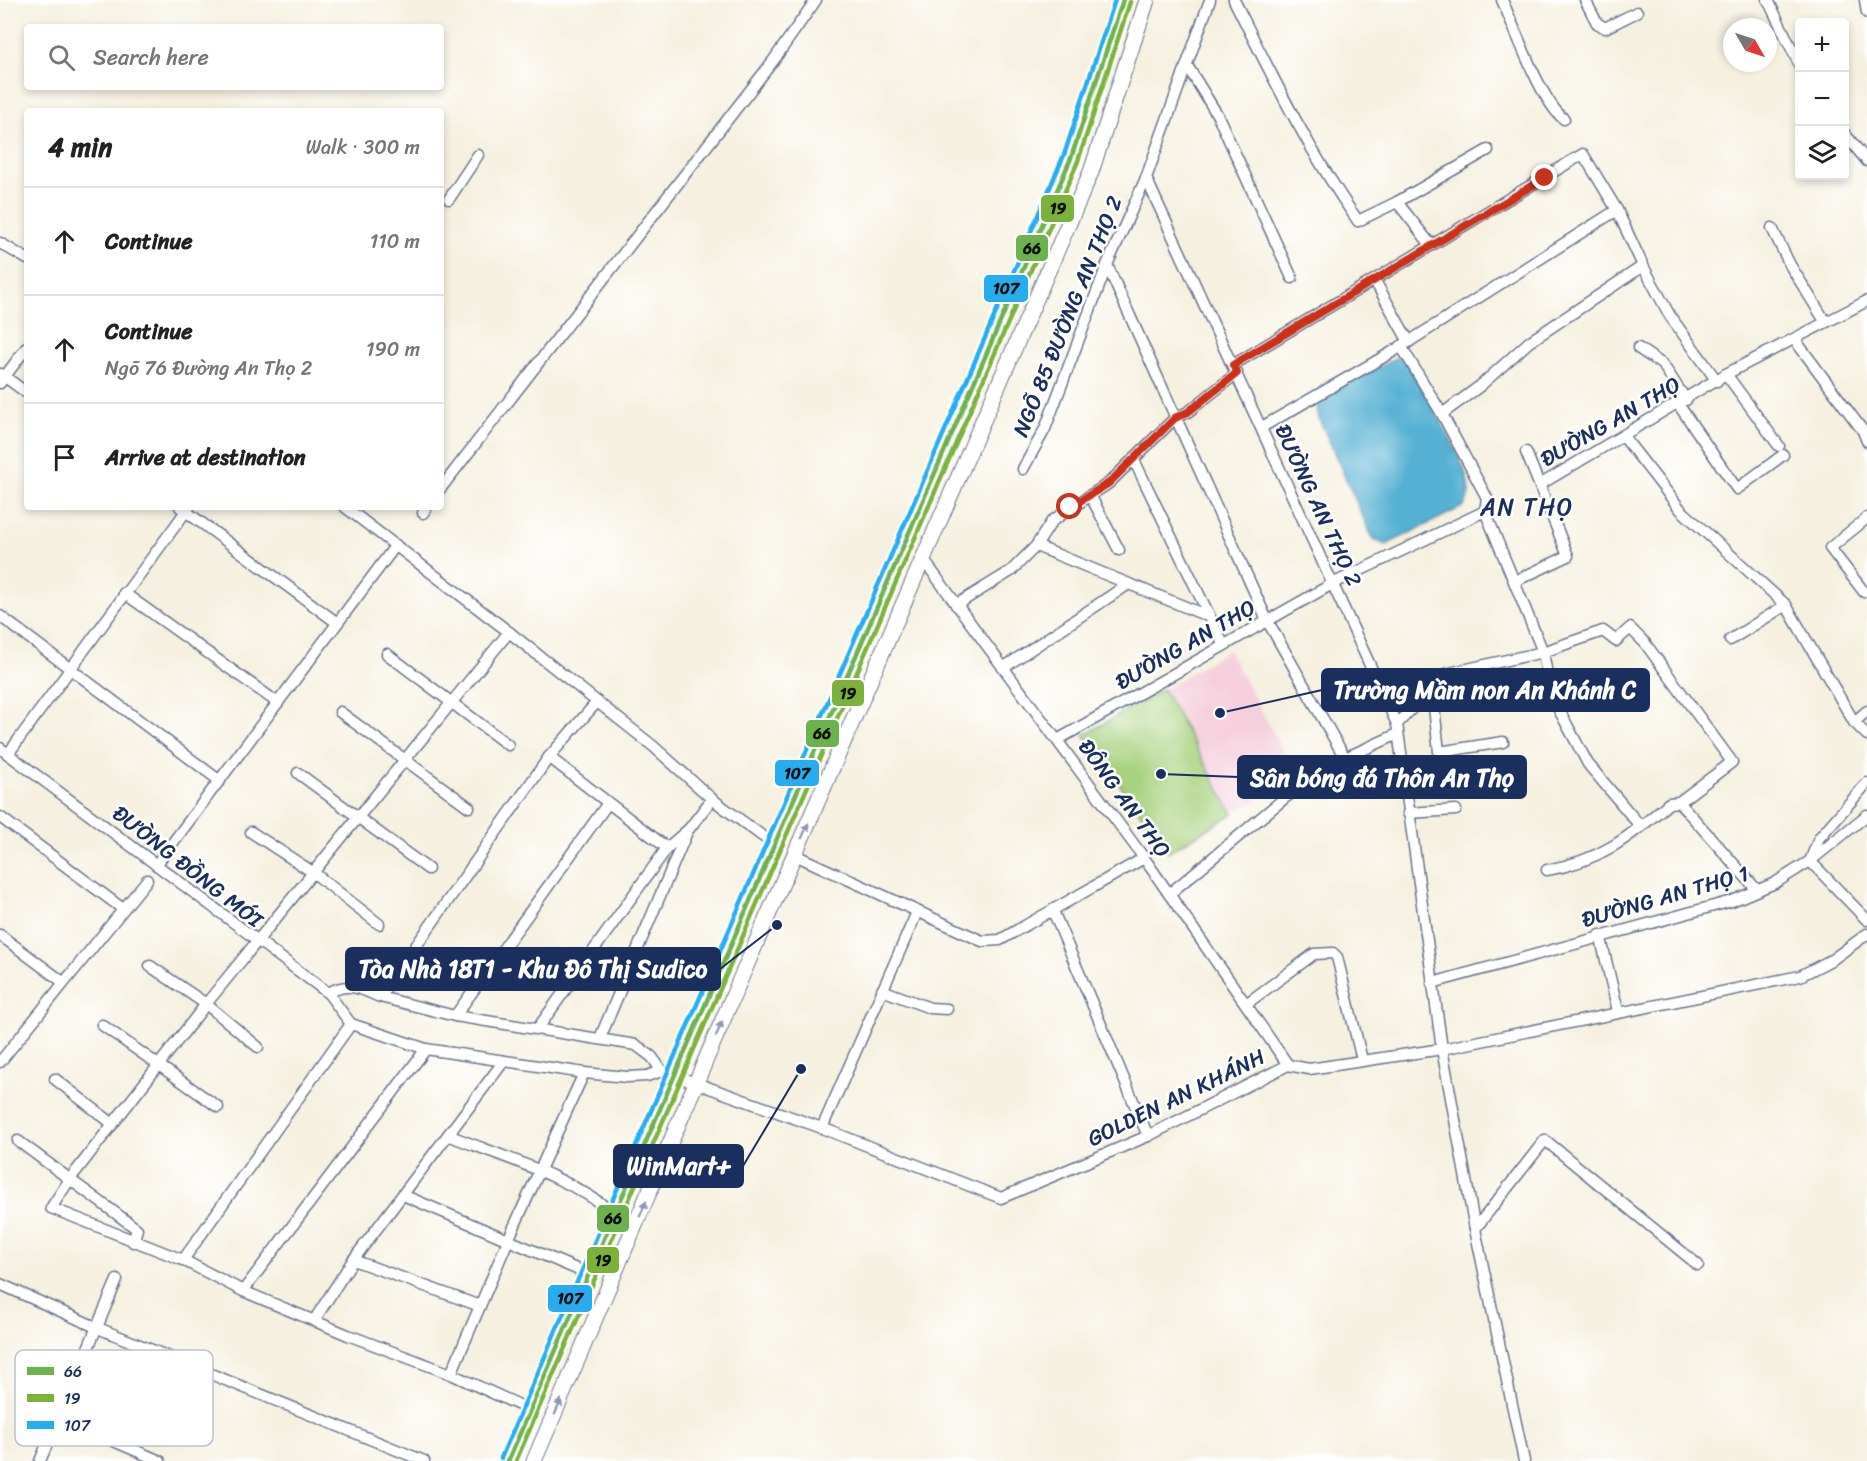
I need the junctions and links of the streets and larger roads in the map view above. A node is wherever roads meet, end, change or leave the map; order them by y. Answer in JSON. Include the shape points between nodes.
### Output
{"nodes":[{"id":1,"x":816,"y":0,"type":"edge"},
{"id":2,"x":1124,"y":0,"type":"edge"},
{"id":3,"x":1147,"y":0,"type":"edge"},
{"id":4,"x":1210,"y":0,"type":"edge"},
{"id":5,"x":1234,"y":0,"type":"edge"},
{"id":6,"x":1502,"y":0,"type":"edge"},
{"id":7,"x":1585,"y":0,"type":"edge"},
{"id":8,"x":1768,"y":0,"type":"edge"},
{"id":9,"x":1865,"y":0,"type":"edge"},
{"id":10,"x":1637,"y":12,"type":"dead end"},
{"id":11,"x":1867,"y":13,"type":"edge"},
{"id":12,"x":1795,"y":56,"type":"edge"},
{"id":13,"x":1188,"y":67,"type":"junction"},
{"id":14,"x":1564,"y":119,"type":"dead end"},
{"id":15,"x":1849,"y":138,"type":"edge"},
{"id":16,"x":1488,"y":150,"type":"dead end"},
{"id":17,"x":478,"y":155,"type":"dead end"},
{"id":18,"x":1867,"y":161,"type":"edge"},
{"id":19,"x":1146,"y":178,"type":"junction"},
{"id":20,"x":449,"y":199,"type":"dead end"},
{"id":21,"x":1397,"y":202,"type":"junction"},
{"id":22,"x":1617,"y":210,"type":"junction"},
{"id":23,"x":1772,"y":228,"type":"dead end"},
{"id":24,"x":0,"y":243,"type":"edge"},
{"id":25,"x":1431,"y":246,"type":"junction"},
{"id":26,"x":24,"y":257,"type":"edge"},
{"id":27,"x":1107,"y":265,"type":"junction"},
{"id":28,"x":1642,"y":267,"type":"junction"},
{"id":29,"x":1292,"y":278,"type":"dead end"},
{"id":30,"x":1375,"y":281,"type":"junction"},
{"id":31,"x":1867,"y":301,"type":"edge"},
{"id":32,"x":1825,"y":321,"type":"junction"},
{"id":33,"x":1795,"y":340,"type":"junction"},
{"id":34,"x":1405,"y":344,"type":"junction"},
{"id":35,"x":1638,"y":348,"type":"dead end"},
{"id":36,"x":24,"y":351,"type":"edge"},
{"id":37,"x":1235,"y":369,"type":"junction"},
{"id":38,"x":2,"y":378,"type":"edge"},
{"id":39,"x":1722,"y":378,"type":"junction"},
{"id":40,"x":24,"y":391,"type":"edge"},
{"id":41,"x":1682,"y":402,"type":"junction"},
{"id":42,"x":1442,"y":414,"type":"junction"},
{"id":43,"x":1175,"y":418,"type":"junction"},
{"id":44,"x":1262,"y":428,"type":"junction"},
{"id":45,"x":1623,"y":436,"type":"junction"},
{"id":46,"x":1867,"y":441,"type":"edge"},
{"id":47,"x":1526,"y":452,"type":"dead end"},
{"id":48,"x":1134,"y":460,"type":"junction"},
{"id":49,"x":1023,"y":469,"type":"dead end"},
{"id":50,"x":444,"y":484,"type":"edge"},
{"id":51,"x":1541,"y":484,"type":"junction"},
{"id":52,"x":1090,"y":495,"type":"junction"},
{"id":53,"x":184,"y":510,"type":"edge"},
{"id":54,"x":188,"y":510,"type":"edge"},
{"id":55,"x":349,"y":510,"type":"edge"},
{"id":56,"x":1485,"y":511,"type":"junction"},
{"id":57,"x":1867,"y":518,"type":"edge"},
{"id":58,"x":396,"y":545,"type":"junction"},
{"id":59,"x":904,"y":545,"type":"junction"},
{"id":60,"x":1036,"y":546,"type":"junction"},
{"id":61,"x":1119,"y":550,"type":"dead end"},
{"id":62,"x":923,"y":559,"type":"junction"},
{"id":63,"x":1515,"y":581,"type":"junction"},
{"id":64,"x":1334,"y":583,"type":"junction"},
{"id":65,"x":1127,"y":585,"type":"junction"},
{"id":66,"x":1864,"y":592,"type":"dead end"},
{"id":67,"x":124,"y":593,"type":"junction"},
{"id":68,"x":956,"y":605,"type":"junction"},
{"id":69,"x":1786,"y":605,"type":"junction"},
{"id":70,"x":0,"y":616,"type":"edge"},
{"id":71,"x":1210,"y":617,"type":"junction"},
{"id":72,"x":1267,"y":620,"type":"junction"},
{"id":73,"x":336,"y":622,"type":"junction"},
{"id":74,"x":509,"y":632,"type":"junction"},
{"id":75,"x":1730,"y":640,"type":"dead end"},
{"id":76,"x":1223,"y":644,"type":"junction"},
{"id":77,"x":1543,"y":652,"type":"junction"},
{"id":78,"x":387,"y":654,"type":"dead end"},
{"id":79,"x":71,"y":668,"type":"junction"},
{"id":80,"x":1004,"y":668,"type":"junction"},
{"id":81,"x":1432,"y":689,"type":"junction"},
{"id":82,"x":597,"y":702,"type":"junction"},
{"id":83,"x":278,"y":703,"type":"junction"},
{"id":84,"x":453,"y":703,"type":"junction"},
{"id":85,"x":1867,"y":711,"type":"edge"},
{"id":86,"x":340,"y":712,"type":"dead end"},
{"id":87,"x":1854,"y":722,"type":"junction"},
{"id":88,"x":1397,"y":729,"type":"junction"},
{"id":89,"x":1867,"y":735,"type":"edge"},
{"id":90,"x":1059,"y":740,"type":"junction"},
{"id":91,"x":1503,"y":742,"type":"dead end"},
{"id":92,"x":508,"y":745,"type":"dead end"},
{"id":93,"x":4,"y":751,"type":"edge"},
{"id":94,"x":549,"y":757,"type":"junction"},
{"id":95,"x":1345,"y":758,"type":"junction"},
{"id":96,"x":406,"y":760,"type":"junction"},
{"id":97,"x":298,"y":773,"type":"dead end"},
{"id":98,"x":220,"y":781,"type":"junction"},
{"id":99,"x":1867,"y":783,"type":"edge"},
{"id":100,"x":712,"y":799,"type":"junction"},
{"id":101,"x":1679,"y":802,"type":"junction"},
{"id":102,"x":608,"y":803,"type":"junction"},
{"id":103,"x":469,"y":807,"type":"dead end"},
{"id":104,"x":1456,"y":810,"type":"dead end"},
{"id":105,"x":1408,"y":813,"type":"junction"},
{"id":106,"x":1867,"y":815,"type":"edge"},
{"id":107,"x":0,"y":817,"type":"edge"},
{"id":108,"x":358,"y":817,"type":"junction"},
{"id":109,"x":1641,"y":827,"type":"junction"},
{"id":110,"x":688,"y":829,"type":"junction"},
{"id":111,"x":251,"y":832,"type":"dead end"},
{"id":112,"x":773,"y":843,"type":"junction"},
{"id":113,"x":667,"y":849,"type":"junction"},
{"id":114,"x":795,"y":855,"type":"junction"},
{"id":115,"x":1144,"y":858,"type":"junction"},
{"id":116,"x":1809,"y":861,"type":"junction"},
{"id":117,"x":156,"y":865,"type":"junction"},
{"id":118,"x":428,"y":869,"type":"dead end"},
{"id":119,"x":1547,"y":870,"type":"dead end"},
{"id":120,"x":314,"y":873,"type":"junction"},
{"id":121,"x":147,"y":880,"type":"dead end"},
{"id":122,"x":1757,"y":890,"type":"junction"},
{"id":123,"x":1169,"y":894,"type":"junction"},
{"id":124,"x":123,"y":909,"type":"junction"},
{"id":125,"x":1053,"y":911,"type":"junction"},
{"id":126,"x":917,"y":912,"type":"junction"},
{"id":127,"x":1867,"y":920,"type":"edge"},
{"id":128,"x":380,"y":924,"type":"dead end"},
{"id":129,"x":1867,"y":934,"type":"edge"},
{"id":130,"x":0,"y":935,"type":"edge"},
{"id":131,"x":1600,"y":935,"type":"junction"},
{"id":132,"x":258,"y":942,"type":"junction"},
{"id":133,"x":150,"y":966,"type":"dead end"},
{"id":134,"x":63,"y":982,"type":"junction"},
{"id":135,"x":1432,"y":983,"type":"junction"},
{"id":136,"x":882,"y":990,"type":"junction"},
{"id":137,"x":328,"y":993,"type":"junction"},
{"id":138,"x":381,"y":997,"type":"junction"},
{"id":139,"x":206,"y":1004,"type":"junction"},
{"id":140,"x":1246,"y":1004,"type":"junction"},
{"id":141,"x":947,"y":1009,"type":"dead end"},
{"id":142,"x":1618,"y":1011,"type":"junction"},
{"id":143,"x":455,"y":1016,"type":"junction"},
{"id":144,"x":351,"y":1024,"type":"junction"},
{"id":145,"x":102,"y":1025,"type":"dead end"},
{"id":146,"x":538,"y":1028,"type":"junction"},
{"id":147,"x":600,"y":1038,"type":"junction"},
{"id":148,"x":258,"y":1047,"type":"dead end"},
{"id":149,"x":426,"y":1049,"type":"junction"},
{"id":150,"x":1443,"y":1049,"type":"junction"},
{"id":151,"x":1362,"y":1060,"type":"junction"},
{"id":152,"x":504,"y":1061,"type":"junction"},
{"id":153,"x":0,"y":1062,"type":"edge"},
{"id":154,"x":160,"y":1064,"type":"junction"},
{"id":155,"x":1288,"y":1065,"type":"junction"},
{"id":156,"x":668,"y":1073,"type":"junction"},
{"id":157,"x":584,"y":1074,"type":"junction"},
{"id":158,"x":55,"y":1079,"type":"dead end"},
{"id":159,"x":696,"y":1084,"type":"junction"},
{"id":160,"x":218,"y":1107,"type":"dead end"},
{"id":161,"x":113,"y":1124,"type":"junction"},
{"id":162,"x":822,"y":1128,"type":"junction"},
{"id":163,"x":448,"y":1135,"type":"junction"},
{"id":164,"x":1148,"y":1136,"type":"junction"},
{"id":165,"x":18,"y":1141,"type":"dead end"},
{"id":166,"x":540,"y":1172,"type":"junction"},
{"id":167,"x":70,"y":1179,"type":"junction"},
{"id":168,"x":403,"y":1196,"type":"junction"},
{"id":169,"x":615,"y":1214,"type":"junction"},
{"id":170,"x":1475,"y":1228,"type":"junction"},
{"id":171,"x":509,"y":1238,"type":"junction"},
{"id":172,"x":133,"y":1242,"type":"junction"},
{"id":173,"x":183,"y":1260,"type":"junction"},
{"id":174,"x":353,"y":1260,"type":"junction"},
{"id":175,"x":1698,"y":1265,"type":"dead end"},
{"id":176,"x":588,"y":1274,"type":"junction"},
{"id":177,"x":117,"y":1280,"type":"dead end"},
{"id":178,"x":0,"y":1284,"type":"edge"},
{"id":179,"x":243,"y":1291,"type":"junction"},
{"id":180,"x":480,"y":1306,"type":"junction"},
{"id":181,"x":315,"y":1319,"type":"junction"},
{"id":182,"x":98,"y":1328,"type":"junction"},
{"id":183,"x":89,"y":1350,"type":"edge"},
{"id":184,"x":152,"y":1350,"type":"edge"},
{"id":185,"x":451,"y":1374,"type":"junction"},
{"id":186,"x":213,"y":1375,"type":"edge"},
{"id":187,"x":530,"y":1410,"type":"junction"},
{"id":188,"x":47,"y":1446,"type":"edge"},
{"id":189,"x":125,"y":1446,"type":"edge"},
{"id":190,"x":40,"y":1461,"type":"edge"},
{"id":191,"x":160,"y":1461,"type":"edge"},
{"id":192,"x":424,"y":1461,"type":"edge"},
{"id":193,"x":508,"y":1461,"type":"edge"},
{"id":194,"x":534,"y":1461,"type":"edge"},
{"id":195,"x":1524,"y":1461,"type":"edge"}],
"edges":[{"from":1,"to":50,"type":"street","via":[[766,70]]},
{"from":2,"to":59,"type":"street","via":[[1071,158]]},
{"from":3,"to":62,"type":"street","via":[[1091,172]]},
{"from":4,"to":13,"type":"street"},
{"from":5,"to":21,"type":"street","via":[[1276,85],[1358,221]]},
{"from":6,"to":14,"type":"street","via":[[1540,84],[1554,110]]},
{"from":7,"to":10,"type":"street","via":[[1597,23],[1605,28]]},
{"from":8,"to":12,"type":"street"},
{"from":9,"to":11,"type":"street"},
{"from":13,"to":19,"type":"street"},
{"from":13,"to":29,"type":"street","via":[[1218,116]]},
{"from":15,"to":18,"type":"street"},
{"from":16,"to":21,"type":"street"},
{"from":17,"to":20,"type":"street"},
{"from":19,"to":27,"type":"street","name":"NGÕ 85 ĐƯỜNG AN THỌ 2"},
{"from":19,"to":37,"type":"street","name":"ĐƯỜNG AN THỌ 2"},
{"from":21,"to":25,"type":"street"},
{"from":22,"to":25,"type":"street","via":[[1583,154]]},
{"from":22,"to":28,"type":"street"},
{"from":22,"to":34,"type":"street"},
{"from":23,"to":32,"type":"street","via":[[1790,266]]},
{"from":24,"to":26,"type":"street"},
{"from":25,"to":30,"type":"street"},
{"from":27,"to":43,"type":"street"},
{"from":27,"to":49,"type":"street","name":"NGÕ 85 ĐƯỜNG AN THỌ 2","via":[[1045,429]]},
{"from":28,"to":39,"type":"street","via":[[1670,316]]},
{"from":28,"to":42,"type":"street","via":[[1529,342]]},
{"from":30,"to":34,"type":"street"},
{"from":30,"to":37,"type":"street"},
{"from":31,"to":32,"type":"street","name":"ĐƯỜNG AN THỌ"},
{"from":32,"to":33,"type":"street","name":"ĐƯỜNG AN THỌ"},
{"from":33,"to":39,"type":"street","name":"ĐƯỜNG AN THỌ"},
{"from":33,"to":46,"type":"street"},
{"from":34,"to":42,"type":"street"},
{"from":34,"to":44,"type":"street"},
{"from":35,"to":41,"type":"street","via":[[1663,365]]},
{"from":36,"to":38,"type":"street"},
{"from":37,"to":43,"type":"street","via":[[1188,412]]},
{"from":37,"to":44,"type":"street","name":"ĐƯỜNG AN THỌ 2"},
{"from":38,"to":40,"type":"street"},
{"from":39,"to":41,"type":"street","name":"ĐƯỜNG AN THỌ"},
{"from":39,"to":41,"type":"street","via":[[1781,451],[1737,489]]},
{"from":41,"to":45,"type":"street","name":"ĐƯỜNG AN THỌ"},
{"from":42,"to":56,"type":"street","via":[[1487,498]]},
{"from":43,"to":48,"type":"street"},
{"from":43,"to":72,"type":"street"},
{"from":44,"to":64,"type":"street","name":"ĐƯỜNG AN THỌ 2"},
{"from":45,"to":51,"type":"street","name":"ĐƯỜNG AN THỌ"},
{"from":45,"to":69,"type":"street","via":[[1681,510]]},
{"from":47,"to":51,"type":"street"},
{"from":48,"to":52,"type":"street"},
{"from":48,"to":71,"type":"street"},
{"from":51,"to":63,"type":"street","name":"ĐƯỜNG AN THỌ","via":[[1568,556]]},
{"from":52,"to":60,"type":"street","via":[[1052,521]]},
{"from":52,"to":61,"type":"street"},
{"from":53,"to":67,"type":"street"},
{"from":54,"to":73,"type":"street"},
{"from":55,"to":58,"type":"street"},
{"from":56,"to":63,"type":"street"},
{"from":56,"to":64,"type":"street","name":"ĐƯỜNG AN THỌ"},
{"from":57,"to":66,"type":"street","via":[[1830,548]]},
{"from":58,"to":73,"type":"street"},
{"from":58,"to":74,"type":"street"},
{"from":59,"to":62,"type":"street"},
{"from":59,"to":112,"type":"street"},
{"from":60,"to":65,"type":"street"},
{"from":60,"to":68,"type":"street","via":[[1011,571]]},
{"from":62,"to":68,"type":"street","name":"ĐÔNG AN THỌ"},
{"from":114,"to":62,"type":"street","one_way":true},
{"from":63,"to":77,"type":"street"},
{"from":64,"to":72,"type":"street","name":"ĐƯỜNG AN THỌ"},
{"from":64,"to":88,"type":"street","name":"ĐƯỜNG AN THỌ 2"},
{"from":65,"to":71,"type":"street"},
{"from":65,"to":80,"type":"street"},
{"from":67,"to":79,"type":"street"},
{"from":67,"to":83,"type":"street"},
{"from":68,"to":80,"type":"street","name":"ĐÔNG AN THỌ"},
{"from":69,"to":75,"type":"street"},
{"from":69,"to":87,"type":"street"},
{"from":70,"to":79,"type":"street"},
{"from":71,"to":76,"type":"street"},
{"from":72,"to":76,"type":"street","name":"ĐƯỜNG AN THỌ"},
{"from":72,"to":95,"type":"street"},
{"from":73,"to":83,"type":"street"},
{"from":74,"to":82,"type":"street"},
{"from":74,"to":84,"type":"street"},
{"from":76,"to":90,"type":"street","name":"ĐƯỜNG AN THỌ"},
{"from":77,"to":81,"type":"street","via":[[1445,674]]},
{"from":77,"to":101,"type":"street","via":[[1603,631],[1616,641],[1630,628],[1645,643],[1732,762]]},
{"from":77,"to":109,"type":"street","via":[[1559,710],[1588,764]]},
{"from":78,"to":84,"type":"street"},
{"from":79,"to":93,"type":"street"},
{"from":79,"to":98,"type":"street"},
{"from":80,"to":90,"type":"street","name":"ĐÔNG AN THỌ"},
{"from":81,"to":88,"type":"street"},
{"from":81,"to":91,"type":"street","via":[[1439,752]]},
{"from":82,"to":94,"type":"street"},
{"from":82,"to":100,"type":"street"},
{"from":83,"to":98,"type":"street"},
{"from":84,"to":92,"type":"street"},
{"from":84,"to":96,"type":"street"},
{"from":85,"to":87,"type":"street"},
{"from":86,"to":96,"type":"street"},
{"from":87,"to":89,"type":"street"},
{"from":88,"to":95,"type":"street"},
{"from":88,"to":105,"type":"street","name":"ĐƯỜNG AN THỌ 2"},
{"from":90,"to":115,"type":"street","name":"ĐÔNG AN THỌ"},
{"from":93,"to":117,"type":"street","name":"ĐƯỜNG ĐỒNG MỚI"},
{"from":94,"to":102,"type":"street"},
{"from":94,"to":138,"type":"street"},
{"from":95,"to":123,"type":"street","via":[[1286,797]]},
{"from":96,"to":103,"type":"street"},
{"from":96,"to":108,"type":"street"},
{"from":97,"to":108,"type":"street"},
{"from":98,"to":117,"type":"street"},
{"from":99,"to":116,"type":"street","name":"ĐƯỜNG AN THỌ 1","via":[[1820,838]]},
{"from":100,"to":110,"type":"street"},
{"from":100,"to":112,"type":"street"},
{"from":101,"to":109,"type":"street","via":[[1669,803]]},
{"from":101,"to":122,"type":"street"},
{"from":102,"to":113,"type":"street"},
{"from":102,"to":143,"type":"street"},
{"from":104,"to":105,"type":"street"},
{"from":105,"to":135,"type":"street","name":"ĐƯỜNG AN THỌ 2"},
{"from":106,"to":116,"type":"street"},
{"from":107,"to":124,"type":"street"},
{"from":108,"to":118,"type":"street"},
{"from":108,"to":120,"type":"street"},
{"from":109,"to":119,"type":"street","via":[[1616,846],[1576,865]]},
{"from":110,"to":113,"type":"street"},
{"from":110,"to":147,"type":"street"},
{"from":111,"to":120,"type":"street"},
{"from":112,"to":156,"type":"street"},
{"from":113,"to":146,"type":"street"},
{"from":114,"to":126,"type":"street"},
{"from":159,"to":114,"type":"street","one_way":true},
{"from":115,"to":123,"type":"street","name":"ĐÔNG AN THỌ"},
{"from":115,"to":125,"type":"street"},
{"from":116,"to":122,"type":"street","name":"ĐƯỜNG AN THỌ 1"},
{"from":116,"to":127,"type":"street"},
{"from":117,"to":132,"type":"street","name":"ĐƯỜNG ĐỒNG MỚI"},
{"from":120,"to":128,"type":"street"},
{"from":120,"to":132,"type":"street"},
{"from":121,"to":124,"type":"street"},
{"from":122,"to":131,"type":"street","name":"ĐƯỜNG AN THỌ 1","via":[[1732,901]]},
{"from":123,"to":140,"type":"street","name":"ĐÔNG AN THỌ"},
{"from":124,"to":134,"type":"street"},
{"from":125,"to":126,"type":"street","via":[[1000,940],[982,941]]},
{"from":125,"to":164,"type":"street"},
{"from":126,"to":136,"type":"street"},
{"from":129,"to":142,"type":"street","name":"GOLDEN AN KHÁNH","via":[[1833,959],[1800,976]]},
{"from":130,"to":134,"type":"street"},
{"from":131,"to":135,"type":"street","name":"ĐƯỜNG AN THỌ 1"},
{"from":131,"to":142,"type":"street"},
{"from":132,"to":137,"type":"street"},
{"from":132,"to":139,"type":"street","name":"ĐƯỜNG ĐỒNG MỚI"},
{"from":133,"to":139,"type":"street"},
{"from":134,"to":153,"type":"street"},
{"from":135,"to":150,"type":"street","name":"ĐƯỜNG AN THỌ 2"},
{"from":136,"to":141,"type":"street","via":[[930,1008]]},
{"from":136,"to":162,"type":"street"},
{"from":137,"to":138,"type":"street","via":[[339,986],[352,985]]},
{"from":137,"to":144,"type":"street"},
{"from":138,"to":143,"type":"street"},
{"from":139,"to":148,"type":"street"},
{"from":139,"to":154,"type":"street","name":"ĐƯỜNG ĐỒNG MỚI"},
{"from":140,"to":151,"type":"street","via":[[1314,954],[1333,953]]},
{"from":140,"to":155,"type":"street","name":"ĐÔNG AN THỌ"},
{"from":142,"to":150,"type":"street","name":"GOLDEN AN KHÁNH"},
{"from":143,"to":146,"type":"street"},
{"from":144,"to":149,"type":"street"},
{"from":144,"to":173,"type":"street"},
{"from":145,"to":154,"type":"street"},
{"from":146,"to":147,"type":"street"},
{"from":147,"to":156,"type":"street","via":[[636,1045]]},
{"from":149,"to":152,"type":"street"},
{"from":149,"to":179,"type":"street"},
{"from":150,"to":151,"type":"street","name":"GOLDEN AN KHÁNH"},
{"from":150,"to":170,"type":"street","name":"ĐƯỜNG AN THỌ 2"},
{"from":151,"to":155,"type":"street","name":"GOLDEN AN KHÁNH","via":[[1309,1069]]},
{"from":152,"to":157,"type":"street"},
{"from":152,"to":163,"type":"street"},
{"from":154,"to":160,"type":"street"},
{"from":154,"to":161,"type":"street","name":"ĐƯỜNG ĐỒNG MỚI"},
{"from":155,"to":164,"type":"street","name":"GOLDEN AN KHÁNH"},
{"from":156,"to":157,"type":"street","via":[[627,1077]]},
{"from":156,"to":159,"type":"street","name":"GOLDEN AN KHÁNH"},
{"from":156,"to":169,"type":"street"},
{"from":157,"to":166,"type":"street"},
{"from":158,"to":161,"type":"street"},
{"from":159,"to":162,"type":"street","name":"GOLDEN AN KHÁNH"},
{"from":194,"to":159,"type":"street","one_way":true},
{"from":161,"to":167,"type":"street","name":"ĐƯỜNG ĐỒNG MỚI"},
{"from":162,"to":164,"type":"street","name":"GOLDEN AN KHÁNH","via":[[1001,1198]]},
{"from":163,"to":166,"type":"street"},
{"from":163,"to":168,"type":"street"},
{"from":165,"to":167,"type":"street"},
{"from":166,"to":169,"type":"street","via":[[566,1180]]},
{"from":166,"to":171,"type":"street"},
{"from":167,"to":172,"type":"street","via":[[137,1229]]},
{"from":167,"to":172,"type":"street","name":"ĐƯỜNG ĐỒNG MỚI","via":[[51,1208]]},
{"from":168,"to":171,"type":"street"},
{"from":168,"to":174,"type":"street"},
{"from":169,"to":176,"type":"street"},
{"from":170,"to":175,"type":"street","via":[[1545,1140]]},
{"from":170,"to":195,"type":"street","name":"ĐƯỜNG AN THỌ 2"},
{"from":171,"to":176,"type":"street"},
{"from":171,"to":180,"type":"street"},
{"from":172,"to":173,"type":"street"},
{"from":173,"to":179,"type":"street"},
{"from":174,"to":180,"type":"street"},
{"from":174,"to":181,"type":"street"},
{"from":176,"to":187,"type":"street"},
{"from":177,"to":182,"type":"street"},
{"from":178,"to":182,"type":"street"},
{"from":179,"to":181,"type":"street"},
{"from":180,"to":185,"type":"street"},
{"from":181,"to":185,"type":"street"},
{"from":182,"to":183,"type":"street"},
{"from":182,"to":184,"type":"street"},
{"from":185,"to":187,"type":"street"},
{"from":186,"to":192,"type":"street"},
{"from":187,"to":193,"type":"street"},
{"from":188,"to":190,"type":"street"},
{"from":189,"to":191,"type":"street"}]}
